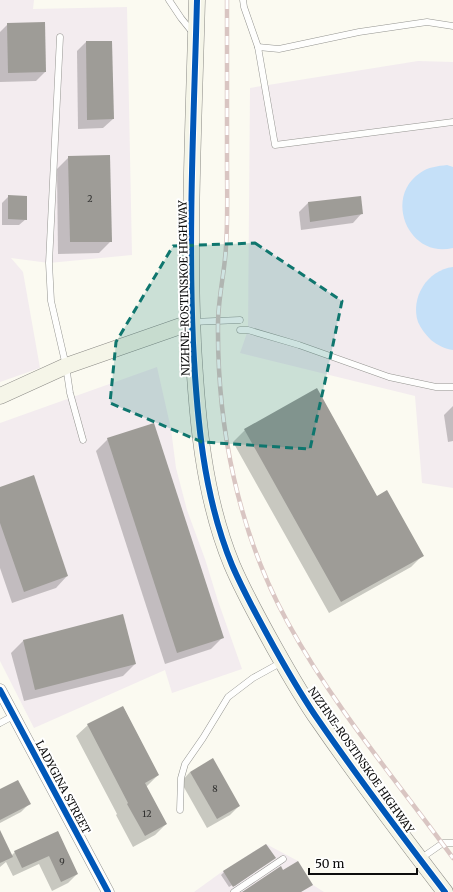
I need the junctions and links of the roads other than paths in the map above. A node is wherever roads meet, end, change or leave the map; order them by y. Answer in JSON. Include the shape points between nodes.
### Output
{"nodes":[{"id":1,"x":169,"y":0,"type":"edge"},
{"id":2,"x":196,"y":0,"type":"edge"},
{"id":3,"x":243,"y":0,"type":"edge"},
{"id":4,"x":453,"y":26,"type":"edge"},
{"id":5,"x":196,"y":36,"type":"junction"},
{"id":6,"x":60,"y":37,"type":"dead end"},
{"id":7,"x":258,"y":47,"type":"junction"},
{"id":8,"x":453,"y":122,"type":"edge"},
{"id":9,"x":240,"y":320,"type":"dead end"},
{"id":10,"x":192,"y":322,"type":"junction"},
{"id":11,"x":240,"y":330,"type":"dead end"},
{"id":12,"x":66,"y":366,"type":"junction"},
{"id":13,"x":453,"y":387,"type":"edge"},
{"id":14,"x":0,"y":396,"type":"edge"},
{"id":15,"x":83,"y":440,"type":"dead end"},
{"id":16,"x":282,"y":662,"type":"junction"},
{"id":17,"x":0,"y":690,"type":"edge"},
{"id":18,"x":13,"y":716,"type":"junction"},
{"id":19,"x":0,"y":723,"type":"edge"},
{"id":20,"x":180,"y":810,"type":"dead end"},
{"id":21,"x":453,"y":843,"type":"edge"},
{"id":22,"x":283,"y":859,"type":"dead end"},
{"id":23,"x":420,"y":859,"type":"junction"},
{"id":24,"x":108,"y":892,"type":"edge"},
{"id":25,"x":234,"y":892,"type":"edge"},
{"id":26,"x":445,"y":892,"type":"edge"}],
"edges":[{"from":1,"to":5,"type":"lane"},
{"from":2,"to":5,"type":"street","name":"NIZHNE-ROSTINSKOE HIGHWAY"},
{"from":3,"to":7,"type":"lane"},
{"from":4,"to":7,"type":"lane","via":[[427,22],[359,32],[279,49]]},
{"from":5,"to":10,"type":"street","name":"NIZHNE-ROSTINSKOE HIGHWAY","via":[[191,230]]},
{"from":6,"to":12,"type":"lane","via":[[49,263],[51,301]]},
{"from":7,"to":8,"type":"lane","via":[[275,145]]},
{"from":9,"to":10,"type":"lane"},
{"from":10,"to":12,"type":"street"},
{"from":10,"to":16,"type":"street","name":"NIZHNE-ROSTINSKOE HIGHWAY","via":[[200,429],[214,510],[232,564]]},
{"from":11,"to":13,"type":"lane","via":[[299,345],[388,377],[436,387]]},
{"from":12,"to":14,"type":"street"},
{"from":12,"to":15,"type":"lane","via":[[70,393]]},
{"from":16,"to":20,"type":"lane","via":[[253,678],[228,697],[185,764]]},
{"from":16,"to":23,"type":"street","name":"NIZHNE-ROSTINSKOE HIGHWAY","via":[[318,720]]},
{"from":17,"to":18,"type":"street","name":"LADYGINA STREET"},
{"from":18,"to":19,"type":"lane"},
{"from":18,"to":24,"type":"street","name":"LADYGINA STREET"},
{"from":21,"to":23,"type":"lane","via":[[442,843]]},
{"from":22,"to":25,"type":"lane"},
{"from":23,"to":26,"type":"street","name":"NIZHNE-ROSTINSKOE HIGHWAY"}]}
